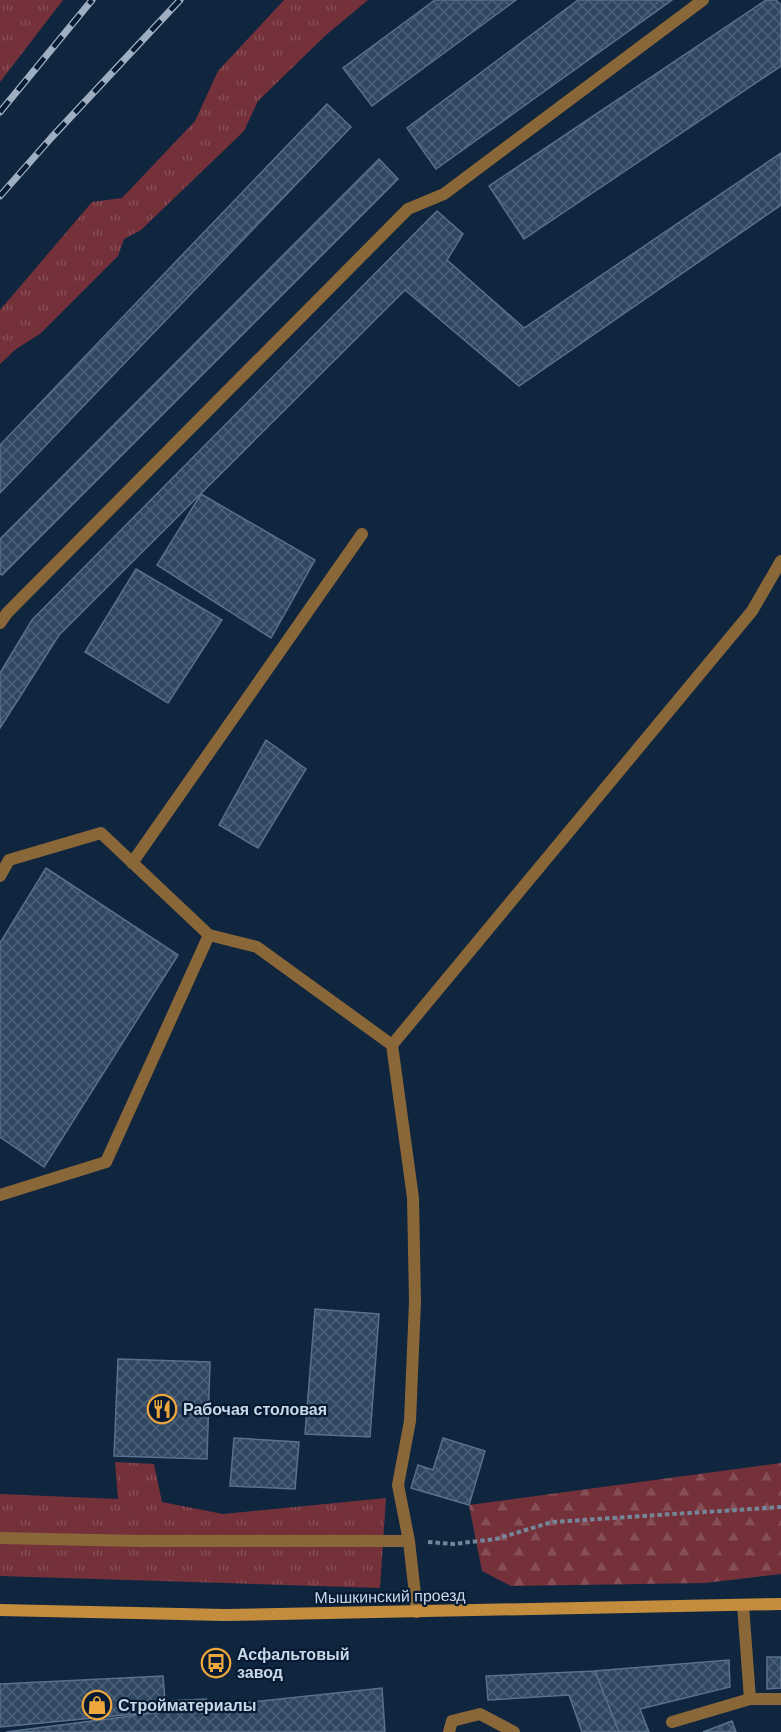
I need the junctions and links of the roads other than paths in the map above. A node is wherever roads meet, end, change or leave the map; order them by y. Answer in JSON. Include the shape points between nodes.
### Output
{"nodes":[{"id":1,"x":703,"y":0,"type":"edge"},
{"id":2,"x":362,"y":534,"type":"dead end"},
{"id":3,"x":781,"y":561,"type":"edge"},
{"id":4,"x":0,"y":623,"type":"edge"},
{"id":5,"x":132,"y":863,"type":"junction"},
{"id":6,"x":0,"y":876,"type":"edge"},
{"id":7,"x":209,"y":935,"type":"junction"},
{"id":8,"x":392,"y":1045,"type":"junction"},
{"id":9,"x":0,"y":1195,"type":"edge"},
{"id":10,"x":0,"y":1538,"type":"edge"},
{"id":11,"x":409,"y":1541,"type":"junction"},
{"id":12,"x":781,"y":1604,"type":"edge"},
{"id":13,"x":743,"y":1605,"type":"junction"},
{"id":14,"x":0,"y":1610,"type":"edge"},
{"id":15,"x":417,"y":1612,"type":"junction"},
{"id":16,"x":750,"y":1698,"type":"junction"},
{"id":17,"x":781,"y":1700,"type":"edge"},
{"id":18,"x":672,"y":1722,"type":"dead end"},
{"id":19,"x":449,"y":1732,"type":"edge"},
{"id":20,"x":514,"y":1732,"type":"edge"}],
"edges":[{"from":1,"to":4,"type":"lane","via":[[444,194],[408,209]]},
{"from":2,"to":5,"type":"lane"},
{"from":3,"to":8,"type":"lane","via":[[752,611]]},
{"from":5,"to":6,"type":"lane","via":[[101,833],[9,860]]},
{"from":5,"to":7,"type":"lane"},
{"from":7,"to":8,"type":"lane","via":[[257,947]]},
{"from":7,"to":9,"type":"lane","via":[[106,1162]]},
{"from":8,"to":11,"type":"lane","via":[[413,1198],[415,1302],[410,1421],[398,1485]]},
{"from":10,"to":11,"type":"lane"},
{"from":11,"to":15,"type":"lane"},
{"from":12,"to":13,"type":"main road","name":"Мышкинский проезд"},
{"from":13,"to":15,"type":"main road","name":"Мышкинский проезд"},
{"from":13,"to":16,"type":"lane"},
{"from":14,"to":15,"type":"main road","name":"Мышкинский проезд","via":[[225,1615]]},
{"from":16,"to":17,"type":"lane"},
{"from":16,"to":18,"type":"lane"},
{"from":19,"to":20,"type":"lane","via":[[452,1721],[480,1714]]}]}
